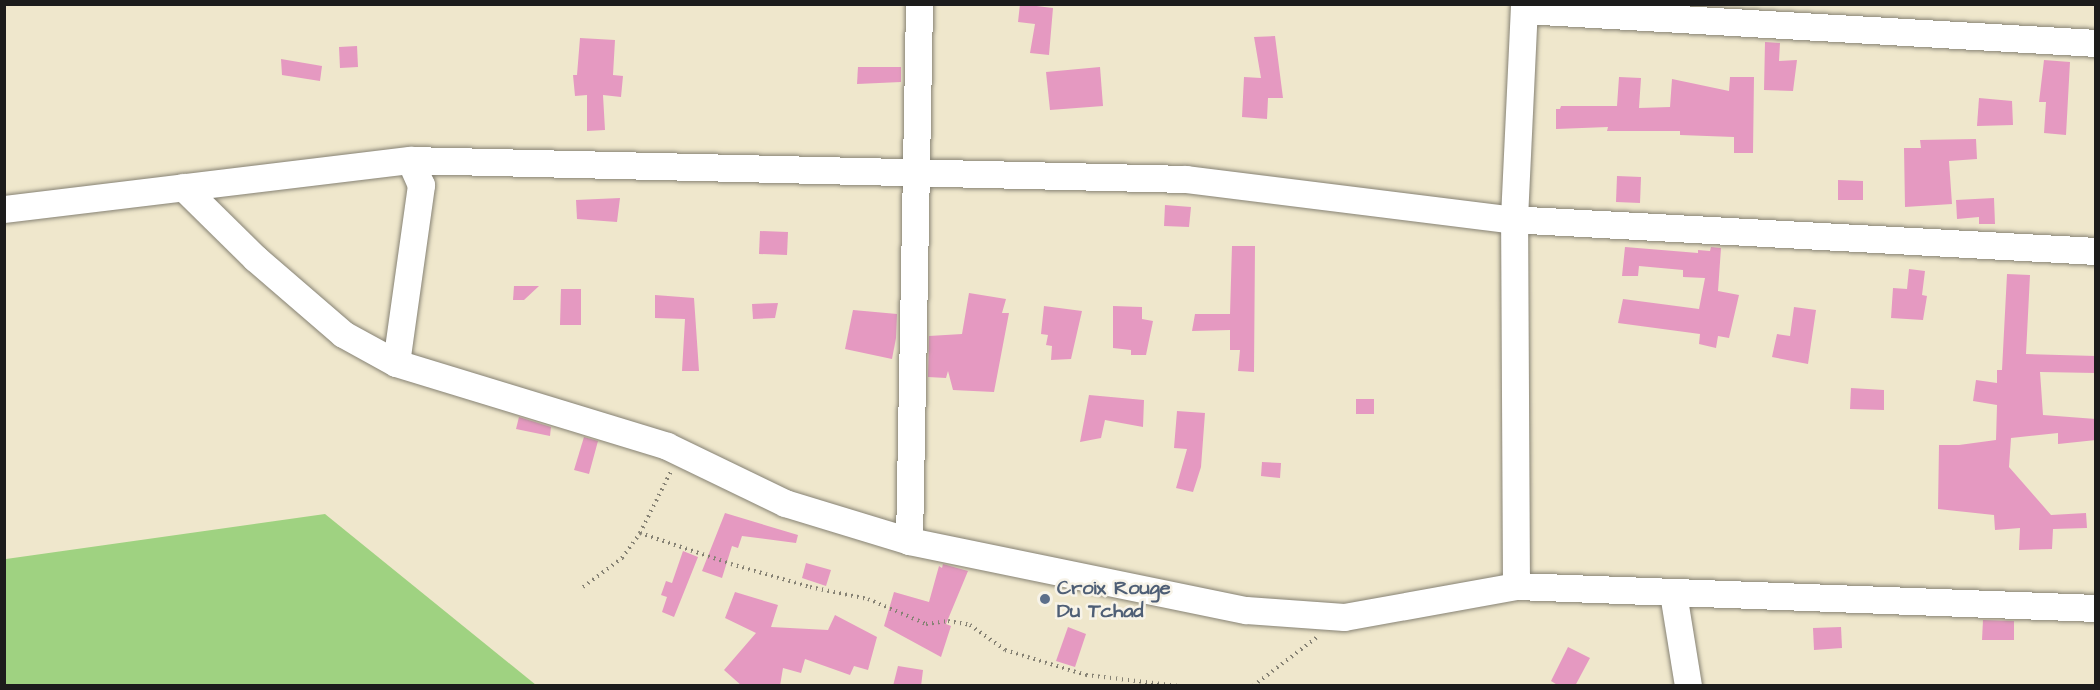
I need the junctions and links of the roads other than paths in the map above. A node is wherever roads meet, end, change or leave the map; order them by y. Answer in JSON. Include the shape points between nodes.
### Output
{"nodes":[{"id":1,"x":919,"y":4,"type":"edge"},
{"id":2,"x":1524,"y":7,"type":"edge"},
{"id":3,"x":2096,"y":43,"type":"edge"},
{"id":4,"x":410,"y":160,"type":"junction"},
{"id":5,"x":915,"y":171,"type":"junction"},
{"id":6,"x":183,"y":187,"type":"junction"},
{"id":7,"x":4,"y":208,"type":"edge"},
{"id":8,"x":1514,"y":218,"type":"junction"},
{"id":9,"x":2096,"y":251,"type":"edge"},
{"id":10,"x":396,"y":363,"type":"junction"},
{"id":11,"x":909,"y":541,"type":"junction"},
{"id":12,"x":1516,"y":586,"type":"junction"},
{"id":13,"x":1673,"y":593,"type":"junction"},
{"id":14,"x":2096,"y":608,"type":"edge"},
{"id":15,"x":1688,"y":686,"type":"edge"}],
"edges":[{"from":1,"to":5,"type":"street"},
{"from":2,"to":3,"type":"street"},
{"from":2,"to":8,"type":"street"},
{"from":4,"to":5,"type":"street"},
{"from":4,"to":6,"type":"street"},
{"from":4,"to":10,"type":"street","via":[[421,185]]},
{"from":5,"to":8,"type":"street","via":[[1186,178]]},
{"from":5,"to":11,"type":"street"},
{"from":6,"to":7,"type":"street"},
{"from":6,"to":10,"type":"street","via":[[255,258],[343,334]]},
{"from":8,"to":9,"type":"street"},
{"from":8,"to":12,"type":"street"},
{"from":10,"to":11,"type":"street","via":[[667,446],[785,503]]},
{"from":11,"to":12,"type":"street","via":[[1246,610],[1344,617]]},
{"from":12,"to":13,"type":"street"},
{"from":13,"to":14,"type":"street"},
{"from":13,"to":15,"type":"street"}]}
